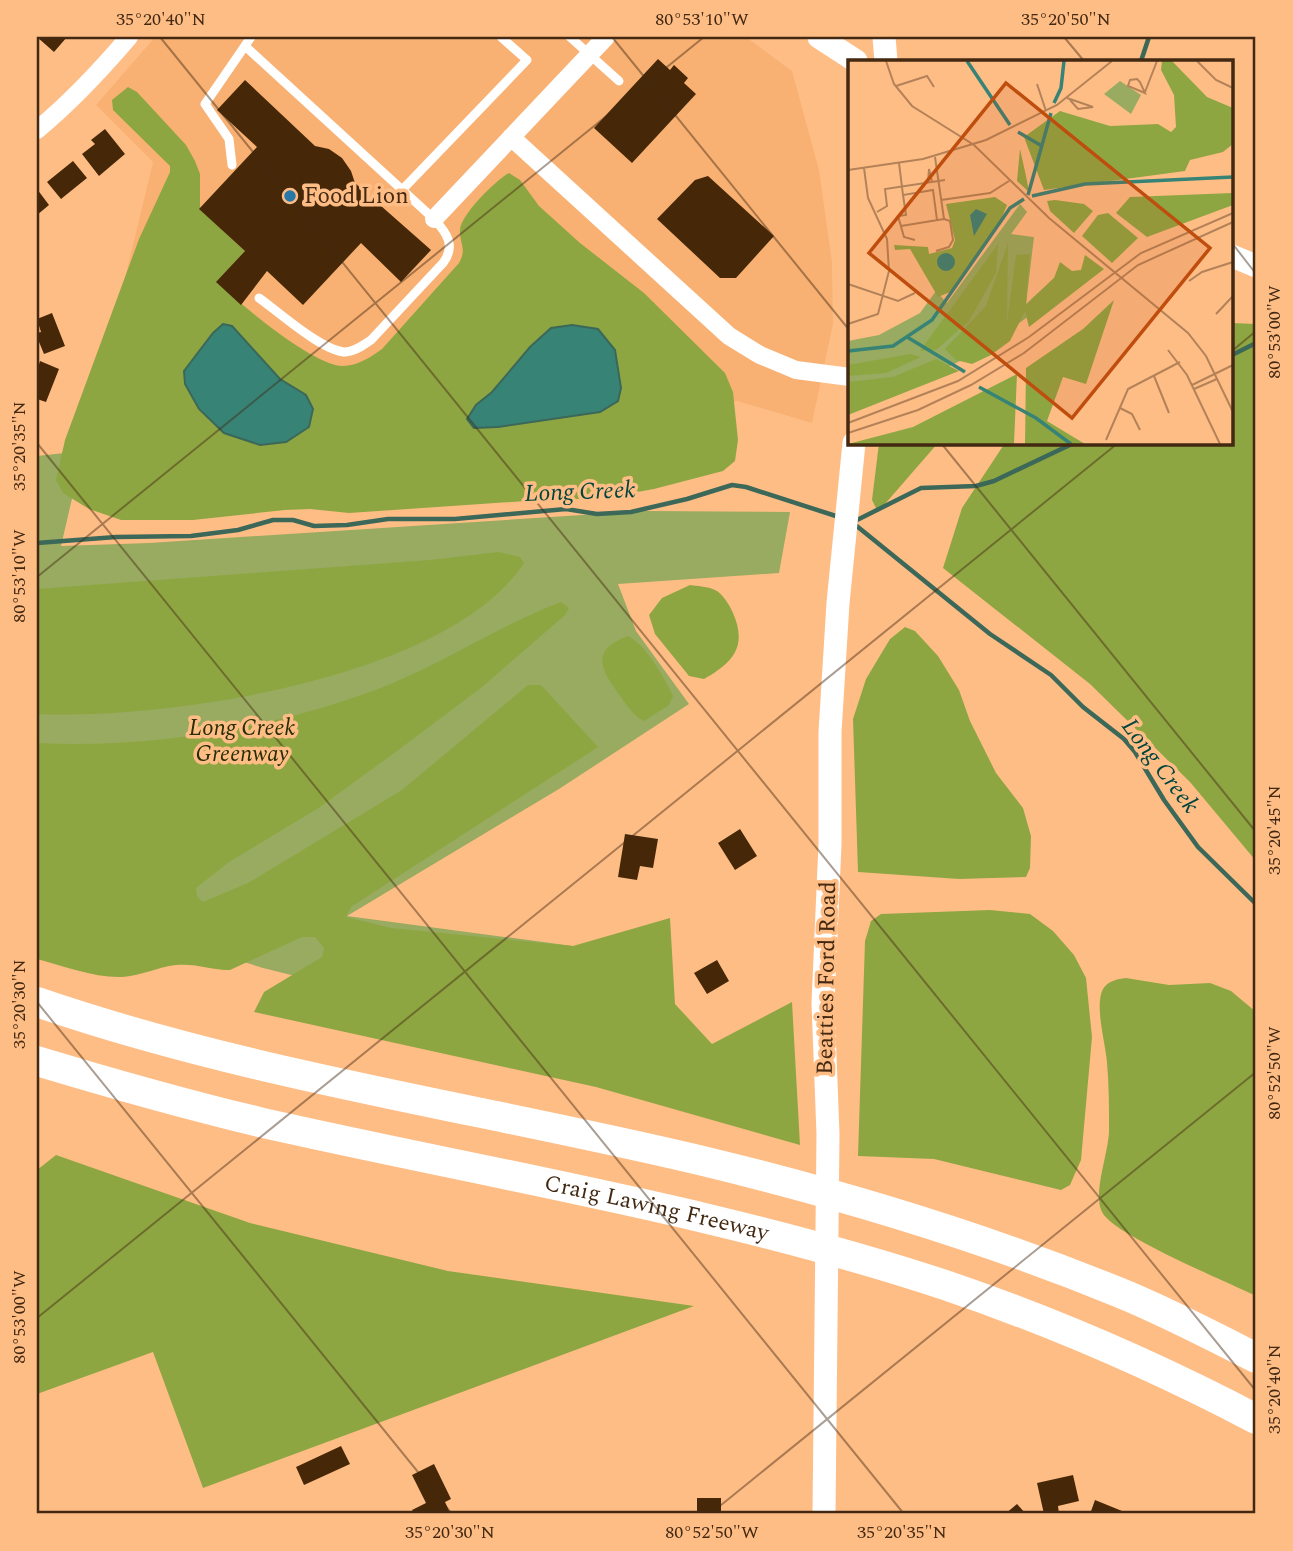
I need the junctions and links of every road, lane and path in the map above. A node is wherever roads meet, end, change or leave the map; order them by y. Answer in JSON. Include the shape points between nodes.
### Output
{"nodes":[{"id":1,"x":128,"y":37,"type":"edge"},
{"id":2,"x":251,"y":37,"type":"edge"},
{"id":3,"x":501,"y":37,"type":"edge"},
{"id":4,"x":570,"y":37,"type":"edge"},
{"id":5,"x":606,"y":37,"type":"edge"},
{"id":6,"x":819,"y":37,"type":"edge"},
{"id":7,"x":884,"y":37,"type":"edge"},
{"id":8,"x":244,"y":46,"type":"junction"},
{"id":9,"x":589,"y":53,"type":"junction"},
{"id":10,"x":854,"y":60,"type":"edge"},
{"id":11,"x":886,"y":60,"type":"edge"},
{"id":12,"x":619,"y":81,"type":"dead end"},
{"id":13,"x":37,"y":130,"type":"edge"},
{"id":14,"x":511,"y":137,"type":"junction"},
{"id":15,"x":232,"y":165,"type":"dead end"},
{"id":16,"x":402,"y":190,"type":"junction"},
{"id":17,"x":434,"y":219,"type":"junction"},
{"id":18,"x":1234,"y":257,"type":"edge"},
{"id":19,"x":1256,"y":266,"type":"edge"},
{"id":20,"x":258,"y":298,"type":"dead end"},
{"id":21,"x":848,"y":377,"type":"edge"},
{"id":22,"x":854,"y":444,"type":"edge"},
{"id":23,"x":37,"y":1002,"type":"edge"},
{"id":24,"x":37,"y":1061,"type":"edge"},
{"id":25,"x":1256,"y":1358,"type":"edge"},
{"id":26,"x":1256,"y":1419,"type":"edge"},
{"id":27,"x":824,"y":1514,"type":"edge"}],
"edges":[{"from":1,"to":13,"type":"street","via":[[65,107]]},
{"from":2,"to":8,"type":"lane"},
{"from":3,"to":16,"type":"lane","via":[[527,60]]},
{"from":4,"to":9,"type":"lane"},
{"from":5,"to":9,"type":"street"},
{"from":6,"to":10,"type":"main road"},
{"from":7,"to":11,"type":"main road"},
{"from":8,"to":15,"type":"lane","via":[[205,104],[229,139]]},
{"from":8,"to":16,"type":"lane"},
{"from":9,"to":12,"type":"lane"},
{"from":9,"to":14,"type":"street"},
{"from":14,"to":17,"type":"street"},
{"from":14,"to":21,"type":"street","via":[[729,336],[796,370]]},
{"from":16,"to":17,"type":"lane"},
{"from":17,"to":20,"type":"lane","via":[[446,234],[450,254],[358,349],[345,352],[326,346]]},
{"from":18,"to":19,"type":"main road"},
{"from":22,"to":27,"type":"main road","name":"Beatties Ford Road","via":[[831,703],[823,1003],[828,1134]]},
{"from":23,"to":25,"type":"highway","via":[[208,1053],[702,1161],[898,1214],[1121,1293]]},
{"from":24,"to":26,"type":"highway","name":"Craig Lawing Freeway","via":[[257,1121],[667,1210],[868,1262],[945,1285],[1080,1337]]}]}
